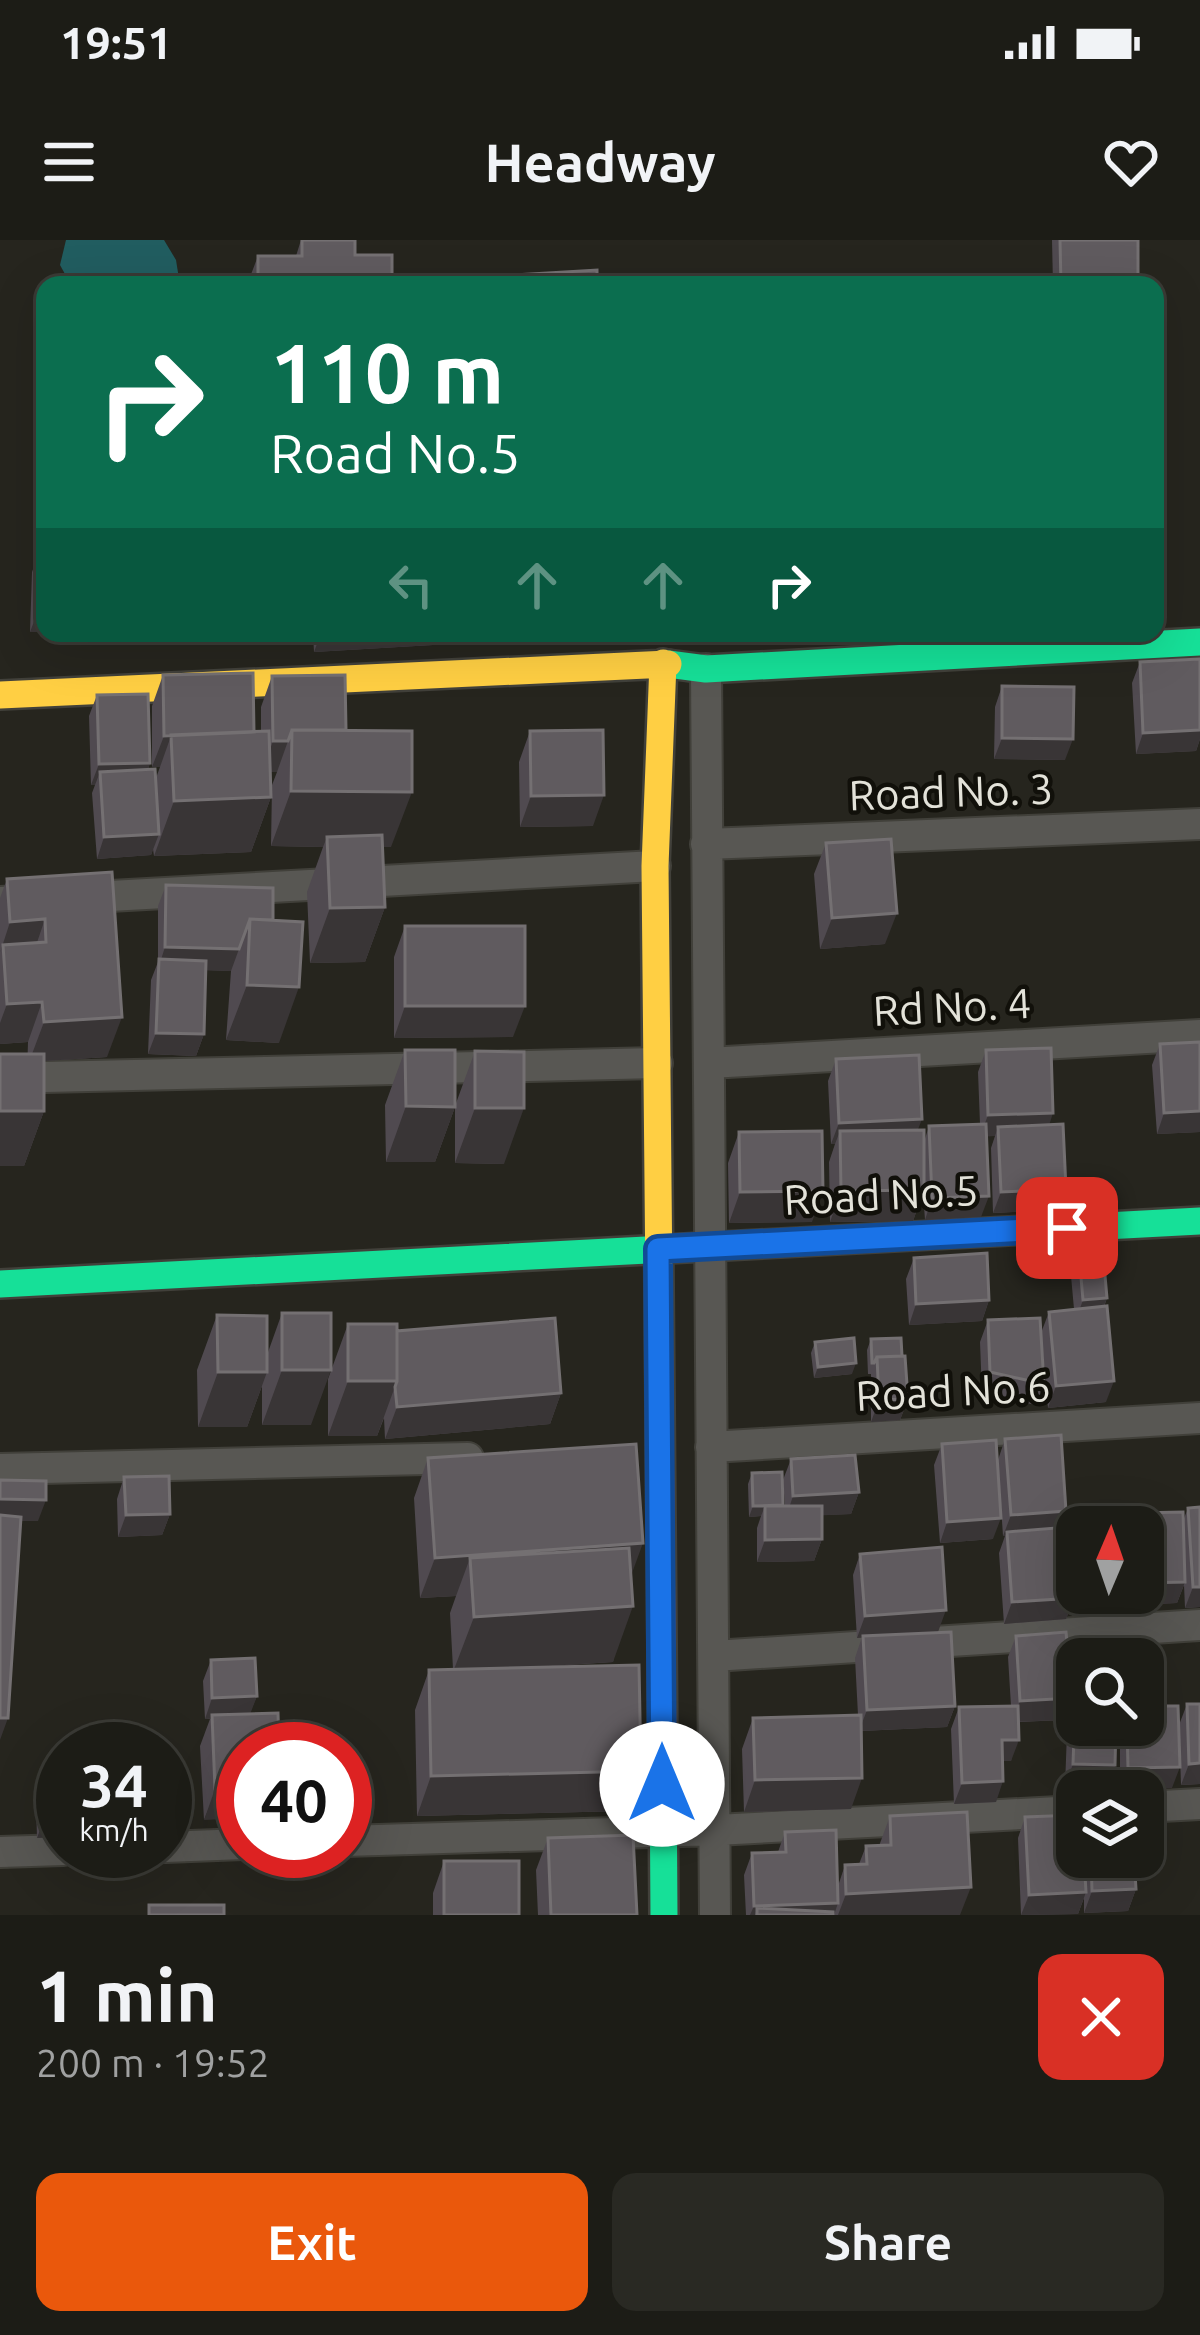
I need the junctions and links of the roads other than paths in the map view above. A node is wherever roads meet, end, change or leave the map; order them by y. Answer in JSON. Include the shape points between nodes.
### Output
{"nodes":[{"id":1,"x":1200,"y":642,"type":"edge"},
{"id":2,"x":663,"y":663,"type":"junction"},
{"id":3,"x":706,"y":669,"type":"junction"},
{"id":4,"x":0,"y":695,"type":"edge"},
{"id":5,"x":1200,"y":824,"type":"edge"},
{"id":6,"x":706,"y":844,"type":"junction"},
{"id":7,"x":655,"y":866,"type":"junction"},
{"id":8,"x":0,"y":902,"type":"edge"},
{"id":9,"x":1200,"y":1035,"type":"edge"},
{"id":10,"x":657,"y":1063,"type":"junction"},
{"id":11,"x":709,"y":1064,"type":"junction"},
{"id":12,"x":0,"y":1078,"type":"edge"},
{"id":13,"x":1200,"y":1220,"type":"edge"},
{"id":14,"x":711,"y":1246,"type":"junction"},
{"id":15,"x":658,"y":1249,"type":"junction"},
{"id":16,"x":0,"y":1284,"type":"edge"},
{"id":17,"x":1200,"y":1418,"type":"edge"},
{"id":18,"x":711,"y":1447,"type":"junction"},
{"id":19,"x":495,"y":1457,"type":"edge"},
{"id":20,"x":0,"y":1469,"type":"edge"},
{"id":21,"x":1200,"y":1625,"type":"edge"},
{"id":22,"x":714,"y":1656,"type":"junction"},
{"id":23,"x":1200,"y":1804,"type":"edge"},
{"id":24,"x":1164,"y":1807,"type":"edge"},
{"id":25,"x":1056,"y":1812,"type":"edge"},
{"id":26,"x":716,"y":1830,"type":"junction"},
{"id":27,"x":663,"y":1832,"type":"junction"},
{"id":28,"x":372,"y":1840,"type":"edge"},
{"id":29,"x":36,"y":1851,"type":"edge"},
{"id":30,"x":0,"y":1852,"type":"edge"},
{"id":31,"x":664,"y":1915,"type":"edge"},
{"id":32,"x":715,"y":1915,"type":"edge"}],
"edges":[{"from":1,"to":3,"type":"street"},
{"from":2,"to":3,"type":"street"},
{"from":2,"to":4,"type":"street"},
{"from":2,"to":7,"type":"street"},
{"from":3,"to":6,"type":"street"},
{"from":5,"to":6,"type":"street","name":"Road No. 3"},
{"from":6,"to":11,"type":"street"},
{"from":7,"to":8,"type":"street"},
{"from":7,"to":10,"type":"street"},
{"from":9,"to":11,"type":"street","name":"Rd No. 4"},
{"from":10,"to":12,"type":"street"},
{"from":10,"to":15,"type":"street"},
{"from":11,"to":14,"type":"street"},
{"from":13,"to":14,"type":"street","name":"Road No.5"},
{"from":14,"to":15,"type":"street","name":"Road No.5"},
{"from":14,"to":18,"type":"street"},
{"from":15,"to":16,"type":"street","name":"Road No.5"},
{"from":15,"to":27,"type":"street","via":[[648,1454]]},
{"from":17,"to":18,"type":"street","name":"Road No.6"},
{"from":18,"to":22,"type":"street"},
{"from":19,"to":20,"type":"street"},
{"from":21,"to":22,"type":"street"},
{"from":22,"to":26,"type":"street"},
{"from":23,"to":24,"type":"street"},
{"from":25,"to":26,"type":"street"},
{"from":26,"to":27,"type":"street"},
{"from":26,"to":32,"type":"street"},
{"from":27,"to":28,"type":"street"},
{"from":27,"to":31,"type":"street"},
{"from":29,"to":30,"type":"street"}]}
